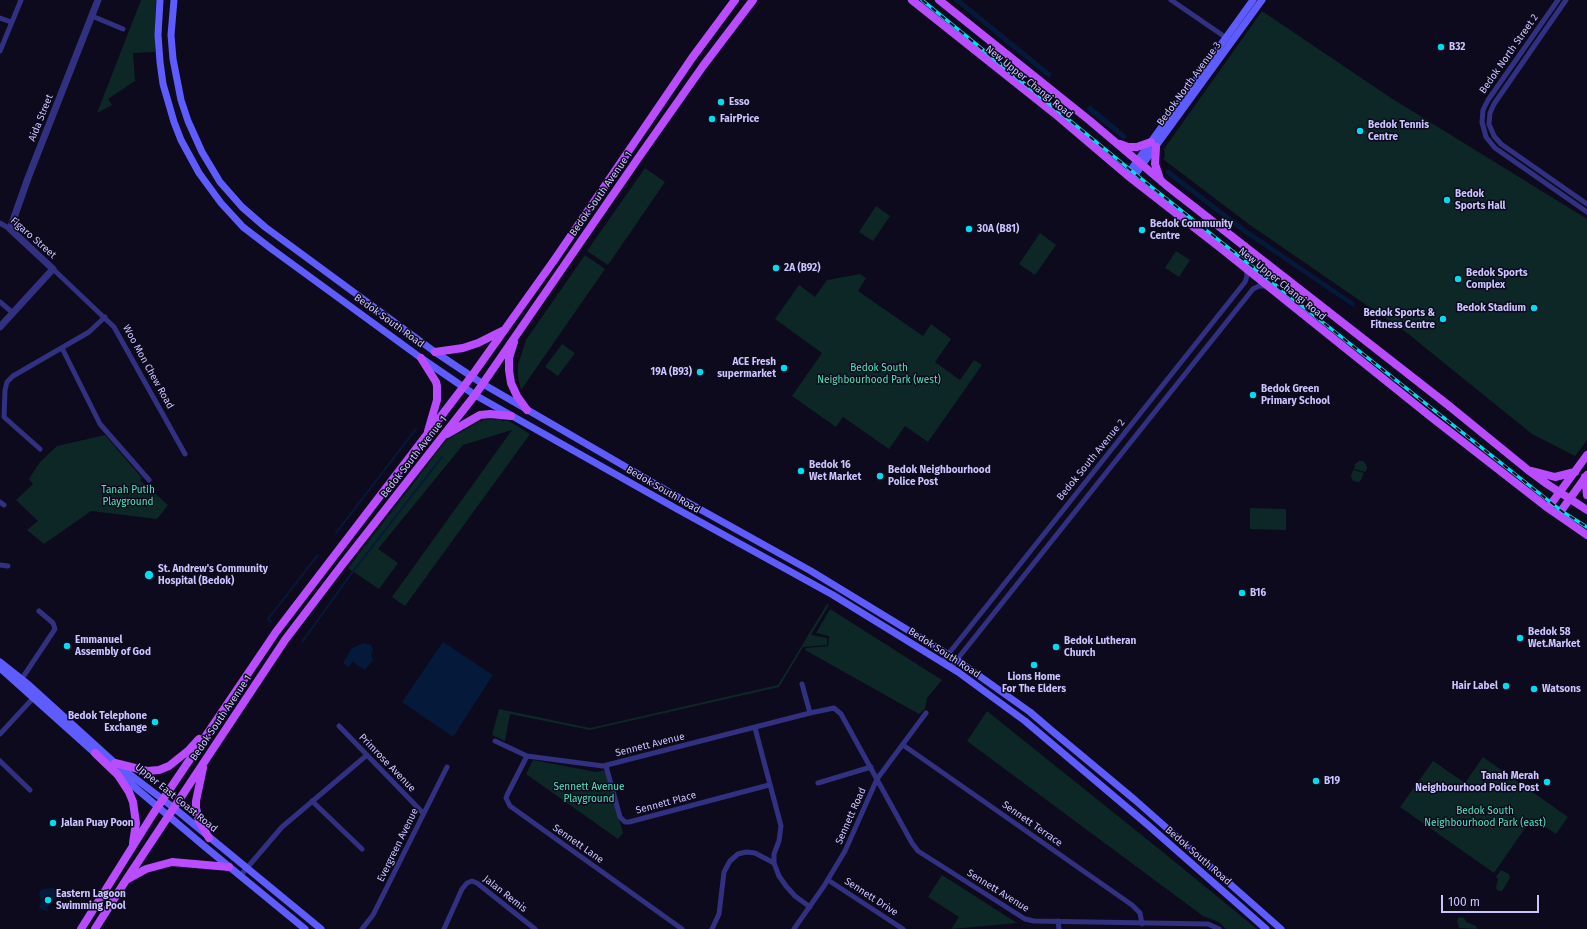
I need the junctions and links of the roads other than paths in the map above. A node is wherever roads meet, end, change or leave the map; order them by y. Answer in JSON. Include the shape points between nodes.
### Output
{"nodes":[{"id":1,"x":21,"y":0,"type":"edge"},
{"id":2,"x":98,"y":0,"type":"edge"},
{"id":3,"x":160,"y":0,"type":"edge"},
{"id":4,"x":174,"y":0,"type":"edge"},
{"id":5,"x":735,"y":0,"type":"edge"},
{"id":6,"x":753,"y":0,"type":"edge"},
{"id":7,"x":912,"y":0,"type":"edge"},
{"id":8,"x":939,"y":0,"type":"edge"},
{"id":9,"x":1171,"y":0,"type":"edge"},
{"id":10,"x":1253,"y":0,"type":"edge"},
{"id":11,"x":1262,"y":0,"type":"edge"},
{"id":12,"x":1558,"y":0,"type":"edge"},
{"id":13,"x":1566,"y":0,"type":"edge"},
{"id":14,"x":92,"y":16,"type":"junction"},
{"id":15,"x":0,"y":18,"type":"edge"},
{"id":16,"x":11,"y":22,"type":"junction"},
{"id":17,"x":123,"y":29,"type":"dead end"},
{"id":18,"x":1229,"y":40,"type":"junction"},
{"id":19,"x":0,"y":51,"type":"edge"},
{"id":20,"x":1117,"y":144,"type":"junction"},
{"id":21,"x":1154,"y":145,"type":"junction"},
{"id":22,"x":1140,"y":164,"type":"junction"},
{"id":23,"x":1129,"y":177,"type":"junction"},
{"id":24,"x":1162,"y":181,"type":"junction"},
{"id":25,"x":1587,"y":204,"type":"edge"},
{"id":26,"x":1587,"y":212,"type":"edge"},
{"id":27,"x":0,"y":223,"type":"edge"},
{"id":28,"x":10,"y":228,"type":"junction"},
{"id":29,"x":1245,"y":266,"type":"junction"},
{"id":30,"x":53,"y":269,"type":"junction"},
{"id":31,"x":1269,"y":286,"type":"junction"},
{"id":32,"x":0,"y":302,"type":"edge"},
{"id":33,"x":13,"y":313,"type":"junction"},
{"id":34,"x":105,"y":317,"type":"junction"},
{"id":35,"x":0,"y":327,"type":"edge"},
{"id":36,"x":505,"y":329,"type":"junction"},
{"id":37,"x":516,"y":333,"type":"junction"},
{"id":38,"x":62,"y":348,"type":"junction"},
{"id":39,"x":435,"y":352,"type":"junction"},
{"id":40,"x":421,"y":358,"type":"junction"},
{"id":41,"x":471,"y":377,"type":"junction"},
{"id":42,"x":482,"y":384,"type":"junction"},
{"id":43,"x":464,"y":387,"type":"junction"},
{"id":44,"x":475,"y":395,"type":"junction"},
{"id":45,"x":527,"y":410,"type":"junction"},
{"id":46,"x":511,"y":416,"type":"junction"},
{"id":47,"x":2,"y":418,"type":"edge"},
{"id":48,"x":427,"y":436,"type":"junction"},
{"id":49,"x":442,"y":437,"type":"junction"},
{"id":50,"x":40,"y":449,"type":"dead end"},
{"id":51,"x":185,"y":454,"type":"dead end"},
{"id":52,"x":1587,"y":455,"type":"edge"},
{"id":53,"x":1528,"y":470,"type":"junction"},
{"id":54,"x":1575,"y":472,"type":"junction"},
{"id":55,"x":1586,"y":476,"type":"edge"},
{"id":56,"x":149,"y":480,"type":"dead end"},
{"id":57,"x":1559,"y":492,"type":"junction"},
{"id":58,"x":1587,"y":495,"type":"edge"},
{"id":59,"x":1570,"y":499,"type":"junction"},
{"id":60,"x":1548,"y":508,"type":"junction"},
{"id":61,"x":1587,"y":510,"type":"edge"},
{"id":62,"x":1558,"y":515,"type":"junction"},
{"id":63,"x":1587,"y":535,"type":"edge"},
{"id":64,"x":0,"y":565,"type":"edge"},
{"id":65,"x":8,"y":566,"type":"dead end"},
{"id":66,"x":860,"y":601,"type":"junction"},
{"id":67,"x":856,"y":609,"type":"junction"},
{"id":68,"x":39,"y":610,"type":"dead end"},
{"id":69,"x":948,"y":654,"type":"junction"},
{"id":70,"x":957,"y":660,"type":"junction"},
{"id":71,"x":0,"y":662,"type":"edge"},
{"id":72,"x":942,"y":662,"type":"junction"},
{"id":73,"x":951,"y":667,"type":"junction"},
{"id":74,"x":0,"y":668,"type":"edge"},
{"id":75,"x":20,"y":681,"type":"junction"},
{"id":76,"x":802,"y":684,"type":"dead end"},
{"id":77,"x":36,"y":695,"type":"junction"},
{"id":78,"x":810,"y":712,"type":"junction"},
{"id":79,"x":926,"y":713,"type":"dead end"},
{"id":80,"x":221,"y":714,"type":"junction"},
{"id":81,"x":338,"y":726,"type":"dead end"},
{"id":82,"x":755,"y":728,"type":"junction"},
{"id":83,"x":76,"y":732,"type":"junction"},
{"id":84,"x":0,"y":734,"type":"edge"},
{"id":85,"x":495,"y":741,"type":"dead end"},
{"id":86,"x":903,"y":745,"type":"junction"},
{"id":87,"x":95,"y":753,"type":"junction"},
{"id":88,"x":367,"y":754,"type":"junction"},
{"id":89,"x":527,"y":756,"type":"junction"},
{"id":90,"x":0,"y":761,"type":"edge"},
{"id":91,"x":205,"y":762,"type":"junction"},
{"id":92,"x":116,"y":763,"type":"junction"},
{"id":93,"x":447,"y":766,"type":"dead end"},
{"id":94,"x":606,"y":766,"type":"junction"},
{"id":95,"x":871,"y":767,"type":"junction"},
{"id":96,"x":877,"y":779,"type":"junction"},
{"id":97,"x":818,"y":783,"type":"dead end"},
{"id":98,"x":769,"y":785,"type":"junction"},
{"id":99,"x":30,"y":790,"type":"dead end"},
{"id":100,"x":163,"y":800,"type":"junction"},
{"id":101,"x":312,"y":801,"type":"junction"},
{"id":102,"x":158,"y":807,"type":"junction"},
{"id":103,"x":171,"y":812,"type":"junction"},
{"id":104,"x":423,"y":813,"type":"junction"},
{"id":105,"x":209,"y":838,"type":"junction"},
{"id":106,"x":132,"y":847,"type":"junction"},
{"id":107,"x":362,"y":850,"type":"dead end"},
{"id":108,"x":774,"y":863,"type":"junction"},
{"id":109,"x":229,"y":867,"type":"junction"},
{"id":110,"x":246,"y":869,"type":"junction"},
{"id":111,"x":240,"y":876,"type":"junction"},
{"id":112,"x":126,"y":880,"type":"junction"},
{"id":113,"x":828,"y":880,"type":"junction"},
{"id":114,"x":810,"y":907,"type":"junction"},
{"id":115,"x":1058,"y":921,"type":"junction"},
{"id":116,"x":1142,"y":924,"type":"junction"},
{"id":117,"x":81,"y":929,"type":"edge"},
{"id":118,"x":95,"y":929,"type":"edge"},
{"id":119,"x":305,"y":929,"type":"edge"},
{"id":120,"x":321,"y":929,"type":"edge"},
{"id":121,"x":362,"y":929,"type":"edge"},
{"id":122,"x":444,"y":929,"type":"edge"},
{"id":123,"x":535,"y":929,"type":"edge"},
{"id":124,"x":682,"y":929,"type":"edge"},
{"id":125,"x":712,"y":929,"type":"edge"},
{"id":126,"x":794,"y":929,"type":"edge"},
{"id":127,"x":903,"y":929,"type":"edge"},
{"id":128,"x":1059,"y":929,"type":"edge"},
{"id":129,"x":1219,"y":929,"type":"edge"},
{"id":130,"x":1266,"y":929,"type":"edge"},
{"id":131,"x":1281,"y":929,"type":"edge"}],
"edges":[{"from":1,"to":16,"type":"street"},
{"from":2,"to":14,"type":"street","name":"Aida Street"},
{"from":3,"to":40,"type":"main road","name":"Bedok South Road","via":[[158,49],[167,97],[181,140],[209,188],[232,216],[256,238]]},
{"from":4,"to":39,"type":"main road","name":"Bedok South Road","via":[[171,35],[181,100],[194,137],[220,182],[265,228]]},
{"from":5,"to":36,"type":"main road","name":"Bedok South Avenue 1","via":[[692,58]]},
{"from":6,"to":37,"type":"main road","name":"Bedok South Avenue 1","via":[[703,66]]},
{"from":7,"to":23,"type":"main road","name":"New Upper Changi Road","via":[[1054,113]]},
{"from":8,"to":20,"type":"main road","name":"New Upper Changi Road"},
{"from":9,"to":18,"type":"street"},
{"from":10,"to":18,"type":"main road","name":"Bedok North Avenue 3"},
{"from":11,"to":18,"type":"main road","name":"Bedok North Avenue 3"},
{"from":12,"to":26,"type":"street","name":"Bedok North Street 2","via":[[1488,100],[1483,110],[1482,122],[1486,137],[1495,148]]},
{"from":13,"to":25,"type":"street","name":"Bedok North Street 2","via":[[1494,104],[1489,124],[1501,144]]},
{"from":14,"to":17,"type":"street"},
{"from":14,"to":28,"type":"street","name":"Aida Street"},
{"from":15,"to":16,"type":"street"},
{"from":16,"to":19,"type":"street"},
{"from":18,"to":21,"type":"main road","name":"Bedok North Avenue 3"},
{"from":20,"to":21,"type":"main road","via":[[1128,147]]},
{"from":20,"to":22,"type":"main road","name":"New Upper Changi Road"},
{"from":21,"to":22,"type":"main road","name":"Bedok North Avenue 3"},
{"from":21,"to":24,"type":"main road","via":[[1155,164]]},
{"from":22,"to":23,"type":"main road","name":"Bedok North Avenue 3"},
{"from":22,"to":24,"type":"main road","name":"New Upper Changi Road"},
{"from":23,"to":29,"type":"main road","name":"New Upper Changi Road"},
{"from":24,"to":53,"type":"main road","name":"New Upper Changi Road"},
{"from":27,"to":28,"type":"street","name":"Figaro Street"},
{"from":28,"to":30,"type":"street","name":"Figaro Street"},
{"from":29,"to":31,"type":"main road","name":"New Upper Changi Road"},
{"from":29,"to":69,"type":"street","name":"Bedok South Avenue 2","via":[[1245,282]]},
{"from":30,"to":33,"type":"street"},
{"from":30,"to":34,"type":"street","name":"Woo Mon Chew Road"},
{"from":31,"to":60,"type":"main road","name":"New Upper Changi Road"},
{"from":31,"to":70,"type":"street","name":"Bedok South Avenue 2","via":[[1258,286],[1253,289]]},
{"from":32,"to":33,"type":"street"},
{"from":33,"to":35,"type":"street"},
{"from":34,"to":38,"type":"street","via":[[89,332]]},
{"from":34,"to":51,"type":"street","name":"Woo Mon Chew Road","via":[[114,327]]},
{"from":36,"to":39,"type":"main road","via":[[471,346]]},
{"from":36,"to":41,"type":"main road","name":"Bedok South Avenue 1"},
{"from":37,"to":42,"type":"main road","name":"Bedok South Avenue 1"},
{"from":37,"to":45,"type":"main road","via":[[509,358],[509,370],[514,390]]},
{"from":38,"to":47,"type":"street","via":[[10,378],[5,386]]},
{"from":38,"to":56,"type":"street","via":[[100,424]]},
{"from":39,"to":41,"type":"main road","name":"Bedok South Road"},
{"from":40,"to":43,"type":"main road","name":"Bedok South Road"},
{"from":40,"to":48,"type":"main road","via":[[437,386],[437,400]]},
{"from":41,"to":42,"type":"main road","name":"Bedok South Road"},
{"from":41,"to":43,"type":"main road","name":"Bedok South Avenue 1"},
{"from":42,"to":44,"type":"main road","name":"Bedok South Avenue 1"},
{"from":42,"to":45,"type":"main road","name":"Bedok South Road"},
{"from":43,"to":44,"type":"main road","name":"Bedok South Road"},
{"from":43,"to":48,"type":"main road","name":"Bedok South Avenue 1"},
{"from":44,"to":46,"type":"main road","name":"Bedok South Road"},
{"from":44,"to":49,"type":"main road","name":"Bedok South Avenue 1"},
{"from":45,"to":66,"type":"main road","name":"Bedok South Road"},
{"from":46,"to":49,"type":"main road","via":[[480,415]]},
{"from":46,"to":67,"type":"main road","name":"Bedok South Road"},
{"from":47,"to":50,"type":"street"},
{"from":48,"to":80,"type":"main road","name":"Bedok South Avenue 1","via":[[276,632]]},
{"from":49,"to":91,"type":"main road","name":"Bedok South Avenue 1","via":[[285,640]]},
{"from":52,"to":54,"type":"main road"},
{"from":53,"to":54,"type":"main road","via":[[1555,477]]},
{"from":53,"to":57,"type":"main road","name":"New Upper Changi Road"},
{"from":54,"to":57,"type":"main road"},
{"from":55,"to":58,"type":"main road"},
{"from":55,"to":59,"type":"main road"},
{"from":57,"to":59,"type":"main road","name":"New Upper Changi Road"},
{"from":57,"to":60,"type":"main road"},
{"from":59,"to":61,"type":"main road","name":"New Upper Changi Road"},
{"from":59,"to":62,"type":"main road"},
{"from":60,"to":62,"type":"main road","name":"New Upper Changi Road"},
{"from":62,"to":63,"type":"main road","name":"New Upper Changi Road"},
{"from":64,"to":65,"type":"street"},
{"from":66,"to":67,"type":"main road"},
{"from":66,"to":69,"type":"main road","name":"Bedok South Road"},
{"from":67,"to":72,"type":"main road","name":"Bedok South Road"},
{"from":68,"to":75,"type":"street","via":[[53,623],[55,629]]},
{"from":69,"to":70,"type":"main road","name":"Bedok South Road"},
{"from":69,"to":72,"type":"street","name":"Bedok South Avenue 2"},
{"from":70,"to":73,"type":"street","name":"Bedok South Avenue 2"},
{"from":70,"to":131,"type":"main road","name":"Bedok South Road","via":[[1030,712],[1135,800]]},
{"from":71,"to":75,"type":"main road","name":"Upper East Coast Road"},
{"from":72,"to":73,"type":"main road","name":"Bedok South Road"},
{"from":73,"to":130,"type":"main road","name":"Bedok South Road","via":[[1025,720]]},
{"from":74,"to":75,"type":"main road","name":"Upper East Coast Road"},
{"from":75,"to":77,"type":"main road","name":"Upper East Coast Road"},
{"from":76,"to":78,"type":"street"},
{"from":77,"to":83,"type":"main road","name":"Upper East Coast Road"},
{"from":77,"to":84,"type":"street"},
{"from":78,"to":82,"type":"street","name":"Sennett Avenue"},
{"from":78,"to":95,"type":"street","name":"Sennett Avenue","via":[[830,708],[838,710]]},
{"from":79,"to":86,"type":"street","name":"Sennett Road"},
{"from":80,"to":92,"type":"main road","via":[[189,750],[169,766],[147,772]]},
{"from":80,"to":100,"type":"main road","name":"Bedok South Avenue 1"},
{"from":81,"to":88,"type":"street","name":"Primrose Avenue"},
{"from":82,"to":94,"type":"street","name":"Sennett Avenue"},
{"from":82,"to":98,"type":"street"},
{"from":83,"to":87,"type":"main road","name":"Upper East Coast Road"},
{"from":83,"to":92,"type":"main road","name":"Upper East Coast Road"},
{"from":85,"to":89,"type":"street","name":"Sennett Avenue"},
{"from":86,"to":96,"type":"street","name":"Sennett Road"},
{"from":86,"to":116,"type":"street","name":"Sennett Terrace","via":[[1132,905],[1140,913]]},
{"from":87,"to":102,"type":"main road","name":"Upper East Coast Road"},
{"from":87,"to":106,"type":"main road","via":[[118,775],[131,797],[136,823]]},
{"from":88,"to":101,"type":"street"},
{"from":88,"to":104,"type":"street","name":"Primrose Avenue"},
{"from":89,"to":94,"type":"street","name":"Sennett Avenue"},
{"from":89,"to":124,"type":"street","name":"Sennett Lane","via":[[508,792],[506,798],[510,806]]},
{"from":90,"to":99,"type":"street"},
{"from":91,"to":103,"type":"main road","name":"Bedok South Avenue 1"},
{"from":91,"to":105,"type":"main road","via":[[196,808],[199,822]]},
{"from":92,"to":100,"type":"main road","name":"Upper East Coast Road"},
{"from":93,"to":104,"type":"street","name":"Evergreen Avenue"},
{"from":94,"to":98,"type":"street","name":"Sennett Place","via":[[620,817],[625,822]]},
{"from":95,"to":96,"type":"street","name":"Sennett Avenue"},
{"from":95,"to":97,"type":"street"},
{"from":96,"to":113,"type":"street","name":"Sennett Road","via":[[845,851]]},
{"from":96,"to":115,"type":"street","name":"Sennett Avenue","via":[[918,851],[1025,919]]},
{"from":98,"to":108,"type":"street","via":[[780,826]]},
{"from":100,"to":102,"type":"main road","name":"Bedok South Avenue 1"},
{"from":100,"to":103,"type":"main road","name":"Upper East Coast Road"},
{"from":101,"to":107,"type":"street"},
{"from":101,"to":110,"type":"street","via":[[282,827]]},
{"from":102,"to":103,"type":"main road","name":"Upper East Coast Road"},
{"from":102,"to":106,"type":"main road","name":"Bedok South Avenue 1"},
{"from":103,"to":105,"type":"main road","name":"Upper East Coast Road"},
{"from":103,"to":109,"type":"main road","name":"Upper East Coast Road"},
{"from":103,"to":112,"type":"main road","name":"Bedok South Avenue 1"},
{"from":104,"to":121,"type":"street","name":"Evergreen Avenue","via":[[373,915]]},
{"from":105,"to":110,"type":"main road","name":"Upper East Coast Road"},
{"from":106,"to":117,"type":"main road","name":"Bedok South Avenue 1"},
{"from":108,"to":114,"type":"street","via":[[786,886]]},
{"from":108,"to":125,"type":"street","via":[[755,853],[738,854],[730,861],[724,872],[719,914]]},
{"from":109,"to":111,"type":"main road","name":"Upper East Coast Road"},
{"from":109,"to":112,"type":"main road","via":[[172,862],[146,869]]},
{"from":110,"to":111,"type":"street"},
{"from":110,"to":120,"type":"main road","name":"Upper East Coast Road"},
{"from":111,"to":119,"type":"main road","name":"Upper East Coast Road"},
{"from":112,"to":118,"type":"main road","name":"Bedok South Avenue 1"},
{"from":113,"to":114,"type":"street","name":"Sennett Road"},
{"from":113,"to":127,"type":"street","name":"Sennett Drive"},
{"from":114,"to":126,"type":"street","name":"Sennett Road"},
{"from":115,"to":116,"type":"street","name":"Sennett Avenue"},
{"from":115,"to":128,"type":"street"},
{"from":116,"to":129,"type":"street","name":"Sennett Avenue","via":[[1208,924]]},
{"from":122,"to":123,"type":"street","name":"Jalan Remis","via":[[462,889],[472,881]]}]}
